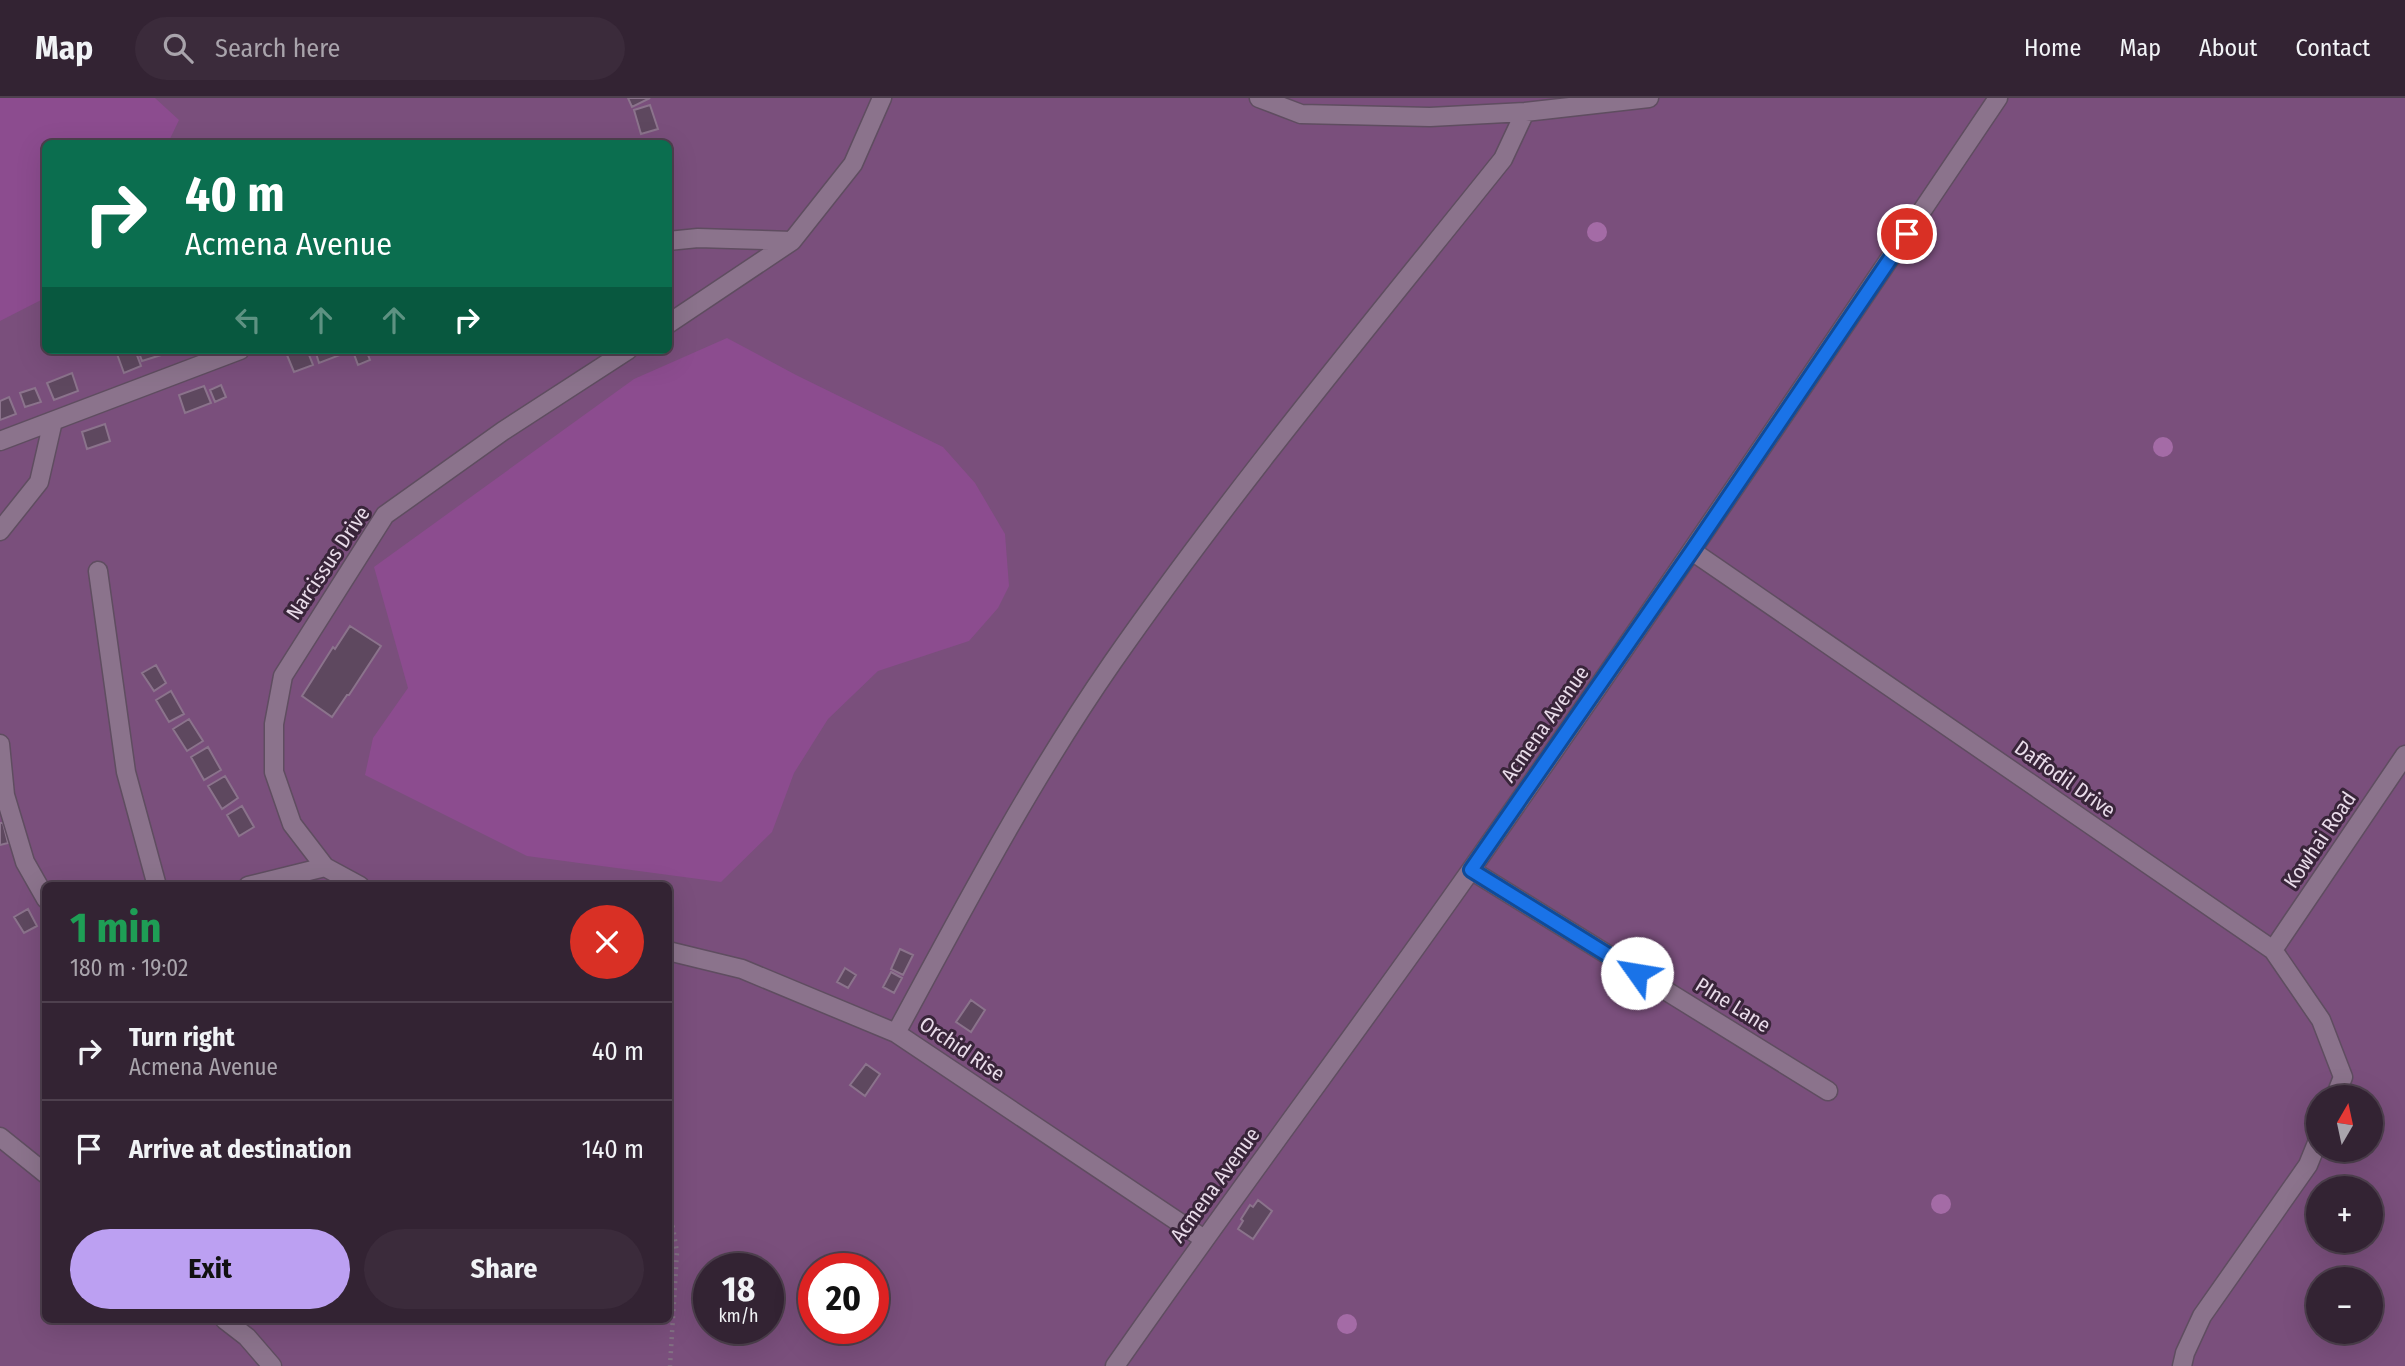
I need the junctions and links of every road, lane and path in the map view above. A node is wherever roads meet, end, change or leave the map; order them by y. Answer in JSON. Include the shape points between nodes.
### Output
{"nodes":[{"id":1,"x":882,"y":98,"type":"edge"},
{"id":2,"x":1259,"y":98,"type":"edge"},
{"id":3,"x":1649,"y":98,"type":"edge"},
{"id":4,"x":1998,"y":98,"type":"edge"},
{"id":5,"x":1525,"y":112,"type":"junction"},
{"id":6,"x":672,"y":241,"type":"edge"},
{"id":7,"x":792,"y":241,"type":"junction"},
{"id":8,"x":672,"y":321,"type":"edge"},
{"id":9,"x":229,"y":354,"type":"edge"},
{"id":10,"x":622,"y":354,"type":"edge"},
{"id":11,"x":53,"y":421,"type":"junction"},
{"id":12,"x":0,"y":441,"type":"edge"},
{"id":13,"x":0,"y":531,"type":"edge"},
{"id":14,"x":1692,"y":551,"type":"junction"},
{"id":15,"x":98,"y":572,"type":"dead end"},
{"id":16,"x":0,"y":744,"type":"edge"},
{"id":17,"x":2405,"y":755,"type":"edge"},
{"id":18,"x":326,"y":867,"type":"junction"},
{"id":19,"x":1471,"y":870,"type":"junction"},
{"id":20,"x":156,"y":882,"type":"edge"},
{"id":21,"x":264,"y":882,"type":"edge"},
{"id":22,"x":353,"y":882,"type":"edge"},
{"id":23,"x":42,"y":892,"type":"edge"},
{"id":24,"x":2273,"y":950,"type":"junction"},
{"id":25,"x":672,"y":952,"type":"edge"},
{"id":26,"x":896,"y":1033,"type":"junction"},
{"id":27,"x":2340,"y":1085,"type":"edge"},
{"id":28,"x":1828,"y":1091,"type":"dead end"},
{"id":29,"x":0,"y":1137,"type":"edge"},
{"id":30,"x":2309,"y":1162,"type":"edge"},
{"id":31,"x":42,"y":1171,"type":"edge"},
{"id":32,"x":672,"y":1222,"type":"edge"},
{"id":33,"x":1204,"y":1238,"type":"junction"},
{"id":34,"x":229,"y":1323,"type":"edge"},
{"id":35,"x":272,"y":1366,"type":"edge"},
{"id":36,"x":670,"y":1366,"type":"edge"},
{"id":37,"x":1115,"y":1366,"type":"edge"},
{"id":38,"x":2182,"y":1366,"type":"edge"}],
"edges":[{"from":1,"to":7,"type":"lane","via":[[853,164]]},
{"from":2,"to":5,"type":"lane","via":[[1301,114],[1430,117]]},
{"from":3,"to":5,"type":"lane"},
{"from":4,"to":14,"type":"lane","name":"Acmena Avenue"},
{"from":5,"to":26,"type":"lane","via":[[1503,159],[1294,417],[1112,663],[1018,810]]},
{"from":6,"to":7,"type":"lane"},
{"from":7,"to":8,"type":"lane"},
{"from":9,"to":11,"type":"lane"},
{"from":10,"to":18,"type":"lane","name":"Narcissus Drive","via":[[385,515],[283,676],[274,724],[275,772],[292,824]]},
{"from":11,"to":12,"type":"lane"},
{"from":11,"to":13,"type":"lane","via":[[39,482]]},
{"from":14,"to":19,"type":"lane","name":"Acmena Avenue"},
{"from":14,"to":24,"type":"lane","name":"Daffodil Drive"},
{"from":15,"to":20,"type":"lane","via":[[126,772]]},
{"from":16,"to":23,"type":"lane","via":[[5,795],[25,862]]},
{"from":17,"to":24,"type":"lane","name":"Kowhai Road"},
{"from":18,"to":21,"type":"lane"},
{"from":18,"to":22,"type":"lane","name":"Narcissus Drive"},
{"from":19,"to":28,"type":"lane","name":"PIne Lane"},
{"from":19,"to":33,"type":"lane","name":"Acmena Avenue"},
{"from":24,"to":27,"type":"lane","name":"Daffodil Drive","via":[[2321,1020],[2343,1077]]},
{"from":25,"to":26,"type":"lane","name":"Orchid Rise","via":[[742,969]]},
{"from":26,"to":33,"type":"lane","name":"Orchid Rise"},
{"from":29,"to":31,"type":"lane"},
{"from":30,"to":38,"type":"lane","via":[[2203,1316]]},
{"from":32,"to":36,"type":"path","via":[[677,1252]]},
{"from":33,"to":37,"type":"lane","name":"Acmena Avenue"},
{"from":34,"to":35,"type":"lane"}]}
